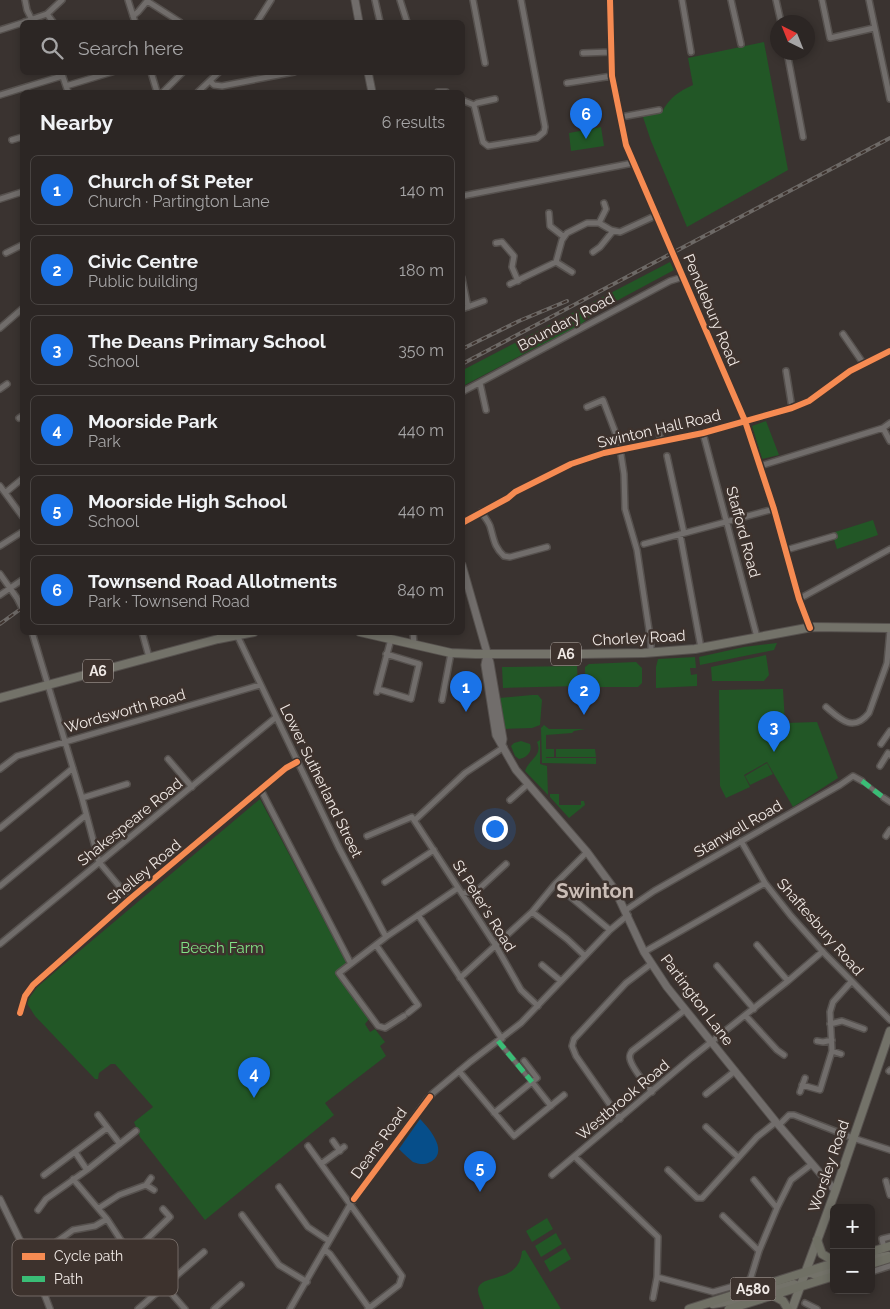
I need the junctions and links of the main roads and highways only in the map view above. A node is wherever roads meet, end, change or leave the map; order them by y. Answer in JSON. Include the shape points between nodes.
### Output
{"nodes":[{"id":1,"x":355,"y":0,"type":"edge"},
{"id":2,"x":359,"y":20,"type":"edge"},
{"id":3,"x":369,"y":75,"type":"edge"},
{"id":4,"x":372,"y":90,"type":"edge"},
{"id":5,"x":465,"y":576,"type":"edge"},
{"id":6,"x":890,"y":629,"type":"edge"},
{"id":7,"x":232,"y":635,"type":"edge"},
{"id":8,"x":373,"y":635,"type":"edge"},
{"id":9,"x":487,"y":655,"type":"junction"},
{"id":10,"x":0,"y":698,"type":"edge"},
{"id":11,"x":889,"y":1036,"type":"edge"},
{"id":12,"x":836,"y":1188,"type":"junction"},
{"id":13,"x":817,"y":1240,"type":"junction"},
{"id":14,"x":887,"y":1247,"type":"edge"},
{"id":15,"x":875,"y":1251,"type":"edge"},
{"id":16,"x":890,"y":1257,"type":"edge"},
{"id":17,"x":830,"y":1259,"type":"edge"},
{"id":18,"x":875,"y":1259,"type":"edge"},
{"id":19,"x":830,"y":1263,"type":"edge"},
{"id":20,"x":875,"y":1267,"type":"edge"},
{"id":21,"x":806,"y":1271,"type":"junction"},
{"id":22,"x":830,"y":1271,"type":"edge"},
{"id":23,"x":830,"y":1277,"type":"edge"},
{"id":24,"x":800,"y":1287,"type":"junction"},
{"id":25,"x":773,"y":1296,"type":"junction"},
{"id":26,"x":699,"y":1306,"type":"junction"},
{"id":27,"x":689,"y":1309,"type":"edge"},
{"id":28,"x":730,"y":1309,"type":"edge"},
{"id":29,"x":788,"y":1309,"type":"edge"},
{"id":30,"x":792,"y":1309,"type":"edge"}],
"edges":[{"from":1,"to":2,"type":"main road"},
{"from":3,"to":4,"type":"main road"},
{"from":5,"to":9,"type":"main road","name":"Partington Lane"},
{"from":6,"to":9,"type":"main road","name":"Chorley Road","number":"A6","via":[[810,628],[701,648],[651,653]]},
{"from":7,"to":10,"type":"main road","number":"A6"},
{"from":8,"to":9,"type":"main road","name":"Chorley Road","number":"A6","via":[[451,652]]},
{"from":9,"to":12,"type":"main road","name":"Partington Lane","via":[[485,665],[494,725],[498,740],[512,764],[615,890],[644,952],[685,1010],[777,1123]]},
{"from":11,"to":12,"type":"main road","name":"Worsley Road"},
{"from":12,"to":13,"type":"main road","name":"Worsley Road"},
{"from":13,"to":17,"type":"highway","via":[[822,1254]]},
{"from":13,"to":21,"type":"main road","name":"Worsley Road"},
{"from":14,"to":15,"type":"highway"},
{"from":16,"to":18,"type":"main road"},
{"from":16,"to":20,"type":"highway"},
{"from":19,"to":21,"type":"highway","number":"A580"},
{"from":21,"to":22,"type":"main road","via":[[816,1275]]},
{"from":21,"to":24,"type":"main road","name":"Worsley Road"},
{"from":21,"to":26,"type":"highway","number":"A580"},
{"from":23,"to":24,"type":"highway","number":"A580"},
{"from":24,"to":25,"type":"highway","number":"A580"},
{"from":24,"to":26,"type":"main road","via":[[794,1284],[737,1300]]},
{"from":24,"to":30,"type":"main road","name":"Worsley Road"},
{"from":25,"to":28,"type":"highway","number":"A580"},
{"from":25,"to":29,"type":"highway","via":[[784,1301]]},
{"from":26,"to":27,"type":"highway","number":"A580"}]}
